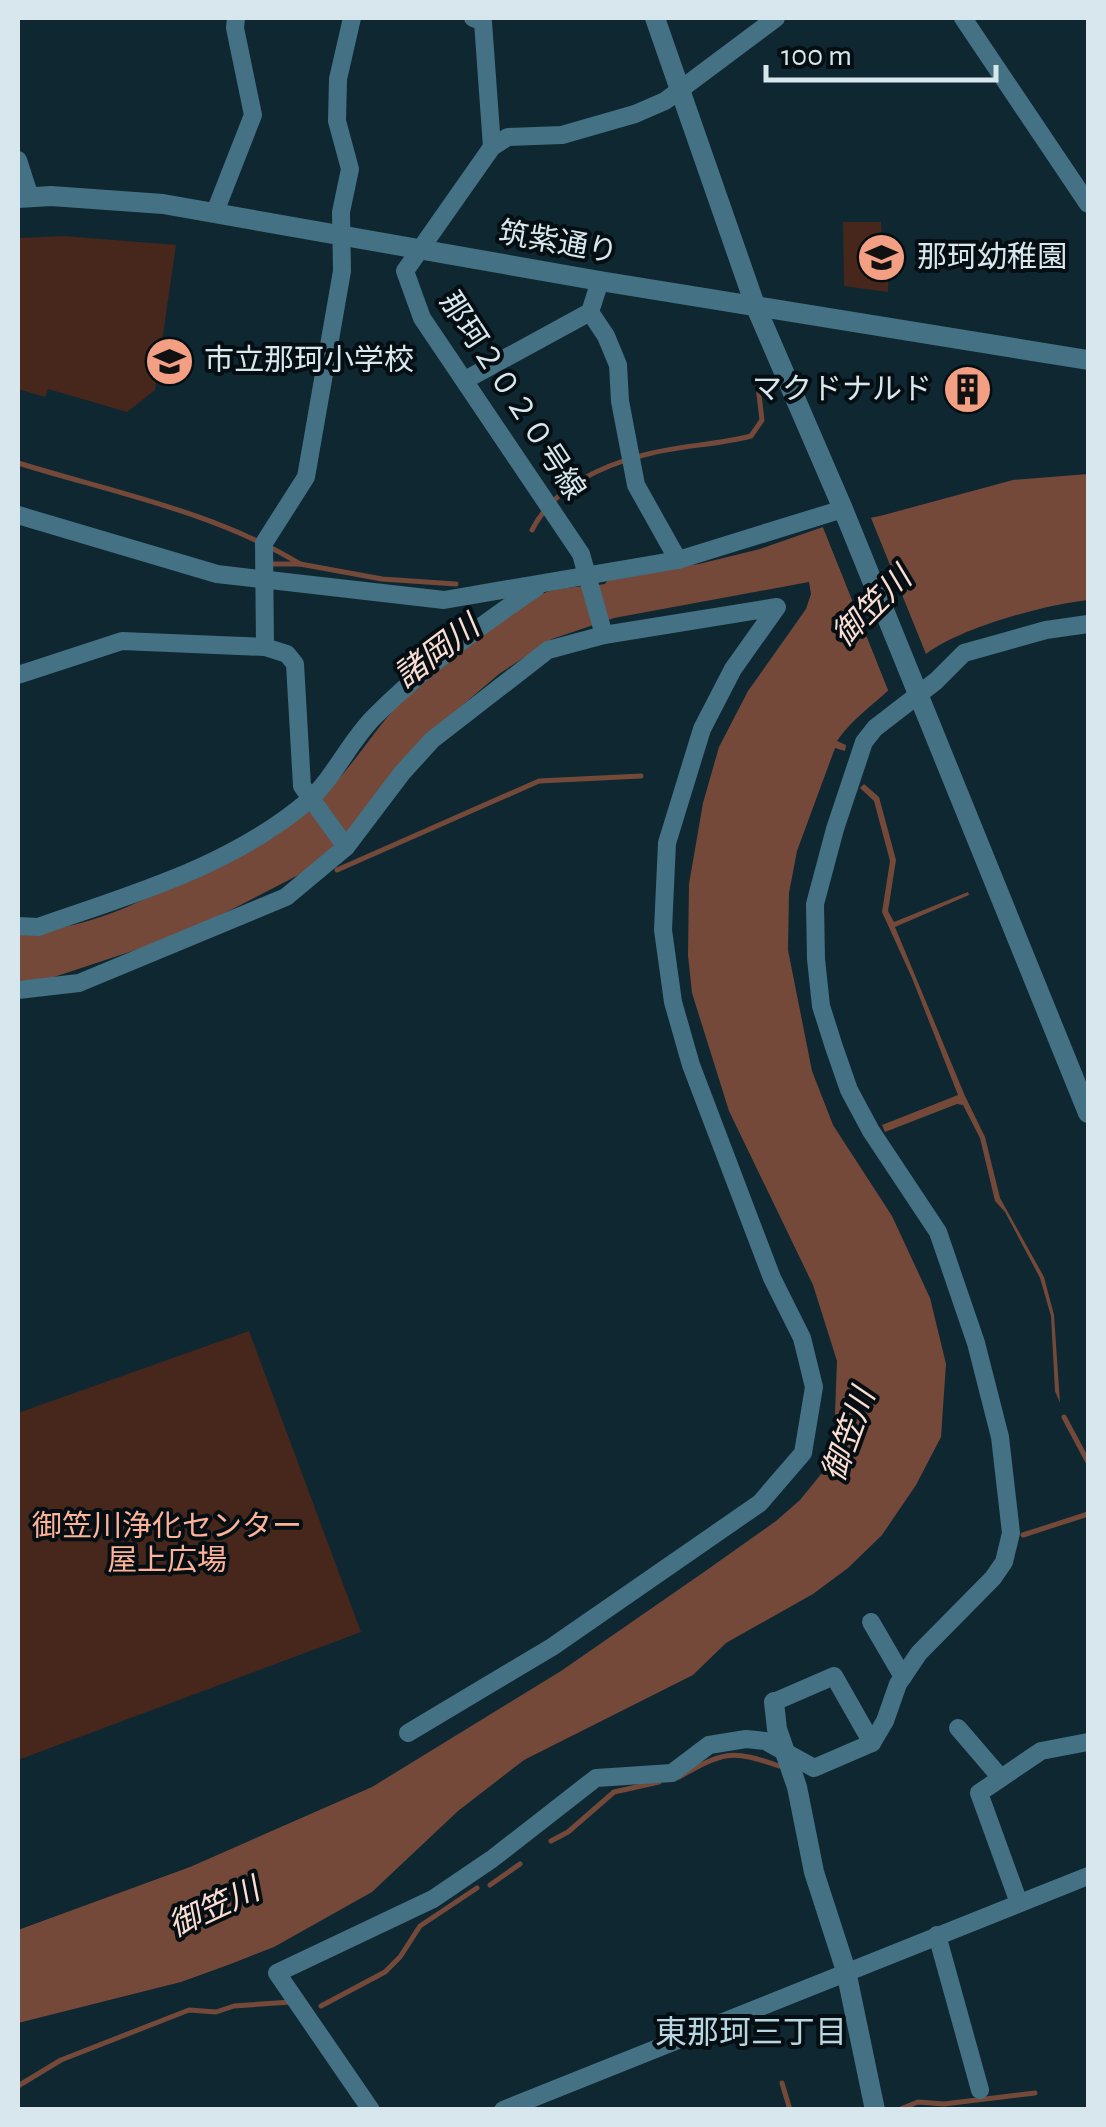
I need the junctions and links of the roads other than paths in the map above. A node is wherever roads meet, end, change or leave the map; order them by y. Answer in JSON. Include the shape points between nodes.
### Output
{"nodes":[{"id":1,"x":236,"y":18,"type":"edge"},
{"id":2,"x":352,"y":18,"type":"edge"},
{"id":3,"x":655,"y":18,"type":"edge"},
{"id":4,"x":776,"y":18,"type":"edge"},
{"id":5,"x":963,"y":18,"type":"edge"},
{"id":6,"x":480,"y":19,"type":"edge"},
{"id":7,"x":680,"y":90,"type":"junction"},
{"id":8,"x":492,"y":147,"type":"junction"},
{"id":9,"x":19,"y":168,"type":"edge"},
{"id":10,"x":24,"y":198,"type":"edge"},
{"id":11,"x":1088,"y":204,"type":"edge"},
{"id":12,"x":215,"y":212,"type":"junction"},
{"id":13,"x":342,"y":235,"type":"junction"},
{"id":14,"x":420,"y":250,"type":"junction"},
{"id":15,"x":600,"y":281,"type":"junction"},
{"id":16,"x":755,"y":305,"type":"junction"},
{"id":17,"x":590,"y":312,"type":"junction"},
{"id":18,"x":1088,"y":360,"type":"edge"},
{"id":19,"x":466,"y":379,"type":"junction"},
{"id":20,"x":843,"y":509,"type":"junction"},
{"id":21,"x":18,"y":515,"type":"edge"},
{"id":22,"x":678,"y":560,"type":"junction"},
{"id":23,"x":589,"y":576,"type":"junction"},
{"id":24,"x":264,"y":581,"type":"junction"},
{"id":25,"x":540,"y":585,"type":"junction"},
{"id":26,"x":1088,"y":624,"type":"edge"},
{"id":27,"x":603,"y":631,"type":"junction"},
{"id":28,"x":265,"y":647,"type":"junction"},
{"id":29,"x":18,"y":675,"type":"edge"},
{"id":30,"x":916,"y":693,"type":"junction"},
{"id":31,"x":310,"y":800,"type":"junction"},
{"id":32,"x":346,"y":847,"type":"junction"},
{"id":33,"x":18,"y":926,"type":"edge"},
{"id":34,"x":18,"y":990,"type":"edge"},
{"id":35,"x":1083,"y":1082,"type":"edge"},
{"id":36,"x":1088,"y":1113,"type":"edge"},
{"id":37,"x":871,"y":1622,"type":"dead end"},
{"id":38,"x":903,"y":1678,"type":"junction"},
{"id":39,"x":774,"y":1702,"type":"joint"},
{"id":40,"x":958,"y":1728,"type":"dead end"},
{"id":41,"x":408,"y":1732,"type":"dead end"},
{"id":42,"x":1088,"y":1742,"type":"edge"},
{"id":43,"x":872,"y":1743,"type":"junction"},
{"id":44,"x":786,"y":1754,"type":"junction"},
{"id":45,"x":1001,"y":1778,"type":"junction"},
{"id":46,"x":1088,"y":1876,"type":"edge"},
{"id":47,"x":1020,"y":1903,"type":"junction"},
{"id":48,"x":937,"y":1936,"type":"junction"},
{"id":49,"x":846,"y":1971,"type":"junction"},
{"id":50,"x":980,"y":2090,"type":"dead end"},
{"id":51,"x":371,"y":2110,"type":"edge"},
{"id":52,"x":504,"y":2110,"type":"edge"},
{"id":53,"x":875,"y":2110,"type":"edge"}],
"edges":[{"from":1,"to":12,"type":"street","via":[[253,115]]},
{"from":2,"to":13,"type":"street","via":[[338,79],[338,121],[350,169]]},
{"from":3,"to":7,"type":"street"},
{"from":4,"to":7,"type":"street"},
{"from":5,"to":11,"type":"street"},
{"from":6,"to":8,"type":"street"},
{"from":7,"to":8,"type":"street","via":[[635,114],[562,135],[508,137]]},
{"from":7,"to":16,"type":"street"},
{"from":8,"to":14,"type":"street"},
{"from":9,"to":10,"type":"street"},
{"from":10,"to":12,"type":"street","name":"筑紫通り","via":[[94,198]]},
{"from":12,"to":13,"type":"street","name":"筑紫通り"},
{"from":13,"to":14,"type":"street","name":"筑紫通り"},
{"from":13,"to":24,"type":"street","via":[[342,270],[306,476],[264,543]]},
{"from":14,"to":15,"type":"street","name":"筑紫通り"},
{"from":14,"to":19,"type":"street","name":"那珂２０２０号線","via":[[404,271],[422,318]]},
{"from":15,"to":16,"type":"street","name":"筑紫通り"},
{"from":15,"to":17,"type":"street"},
{"from":16,"to":18,"type":"street","name":"筑紫通り"},
{"from":16,"to":20,"type":"street"},
{"from":17,"to":19,"type":"street"},
{"from":17,"to":22,"type":"street","via":[[618,365],[636,485]]},
{"from":19,"to":23,"type":"street","name":"那珂２０２０号線","via":[[582,554]]},
{"from":20,"to":22,"type":"street"},
{"from":20,"to":30,"type":"street"},
{"from":21,"to":24,"type":"street","via":[[217,574]]},
{"from":22,"to":23,"type":"street"},
{"from":23,"to":25,"type":"street"},
{"from":23,"to":27,"type":"street","name":"那珂２０２０号線"},
{"from":24,"to":25,"type":"street","via":[[444,600]]},
{"from":24,"to":28,"type":"street"},
{"from":25,"to":31,"type":"street","via":[[480,625],[373,718]]},
{"from":26,"to":30,"type":"street","via":[[964,653]]},
{"from":27,"to":32,"type":"street","via":[[548,650],[432,740]]},
{"from":27,"to":41,"type":"street","via":[[777,606],[702,729],[668,844],[663,930],[691,1065],[772,1278],[802,1338],[814,1387],[802,1453],[760,1503],[552,1648]]},
{"from":28,"to":29,"type":"street","via":[[122,642]]},
{"from":28,"to":31,"type":"street","via":[[295,664],[302,786]]},
{"from":30,"to":35,"type":"street"},
{"from":30,"to":38,"type":"street","via":[[864,742],[815,904],[818,974],[849,1090],[938,1232],[1000,1437],[1011,1533],[993,1578]]},
{"from":31,"to":32,"type":"street"},
{"from":31,"to":33,"type":"street","via":[[198,869],[38,927]]},
{"from":32,"to":34,"type":"street","via":[[286,897],[79,982]]},
{"from":35,"to":36,"type":"street"},
{"from":37,"to":38,"type":"street"},
{"from":38,"to":43,"type":"street"},
{"from":39,"to":43,"type":"street","via":[[834,1676]]},
{"from":39,"to":44,"type":"street"},
{"from":40,"to":45,"type":"street"},
{"from":42,"to":45,"type":"street","via":[[1040,1751]]},
{"from":43,"to":44,"type":"street","via":[[814,1768]]},
{"from":44,"to":49,"type":"street"},
{"from":44,"to":51,"type":"street","via":[[746,1739],[709,1745],[672,1773],[596,1778],[433,1899],[277,1973]]},
{"from":45,"to":47,"type":"street","via":[[979,1793]]},
{"from":46,"to":47,"type":"street"},
{"from":47,"to":48,"type":"street"},
{"from":48,"to":49,"type":"street"},
{"from":48,"to":50,"type":"street"},
{"from":49,"to":52,"type":"street"},
{"from":49,"to":53,"type":"street"}]}
